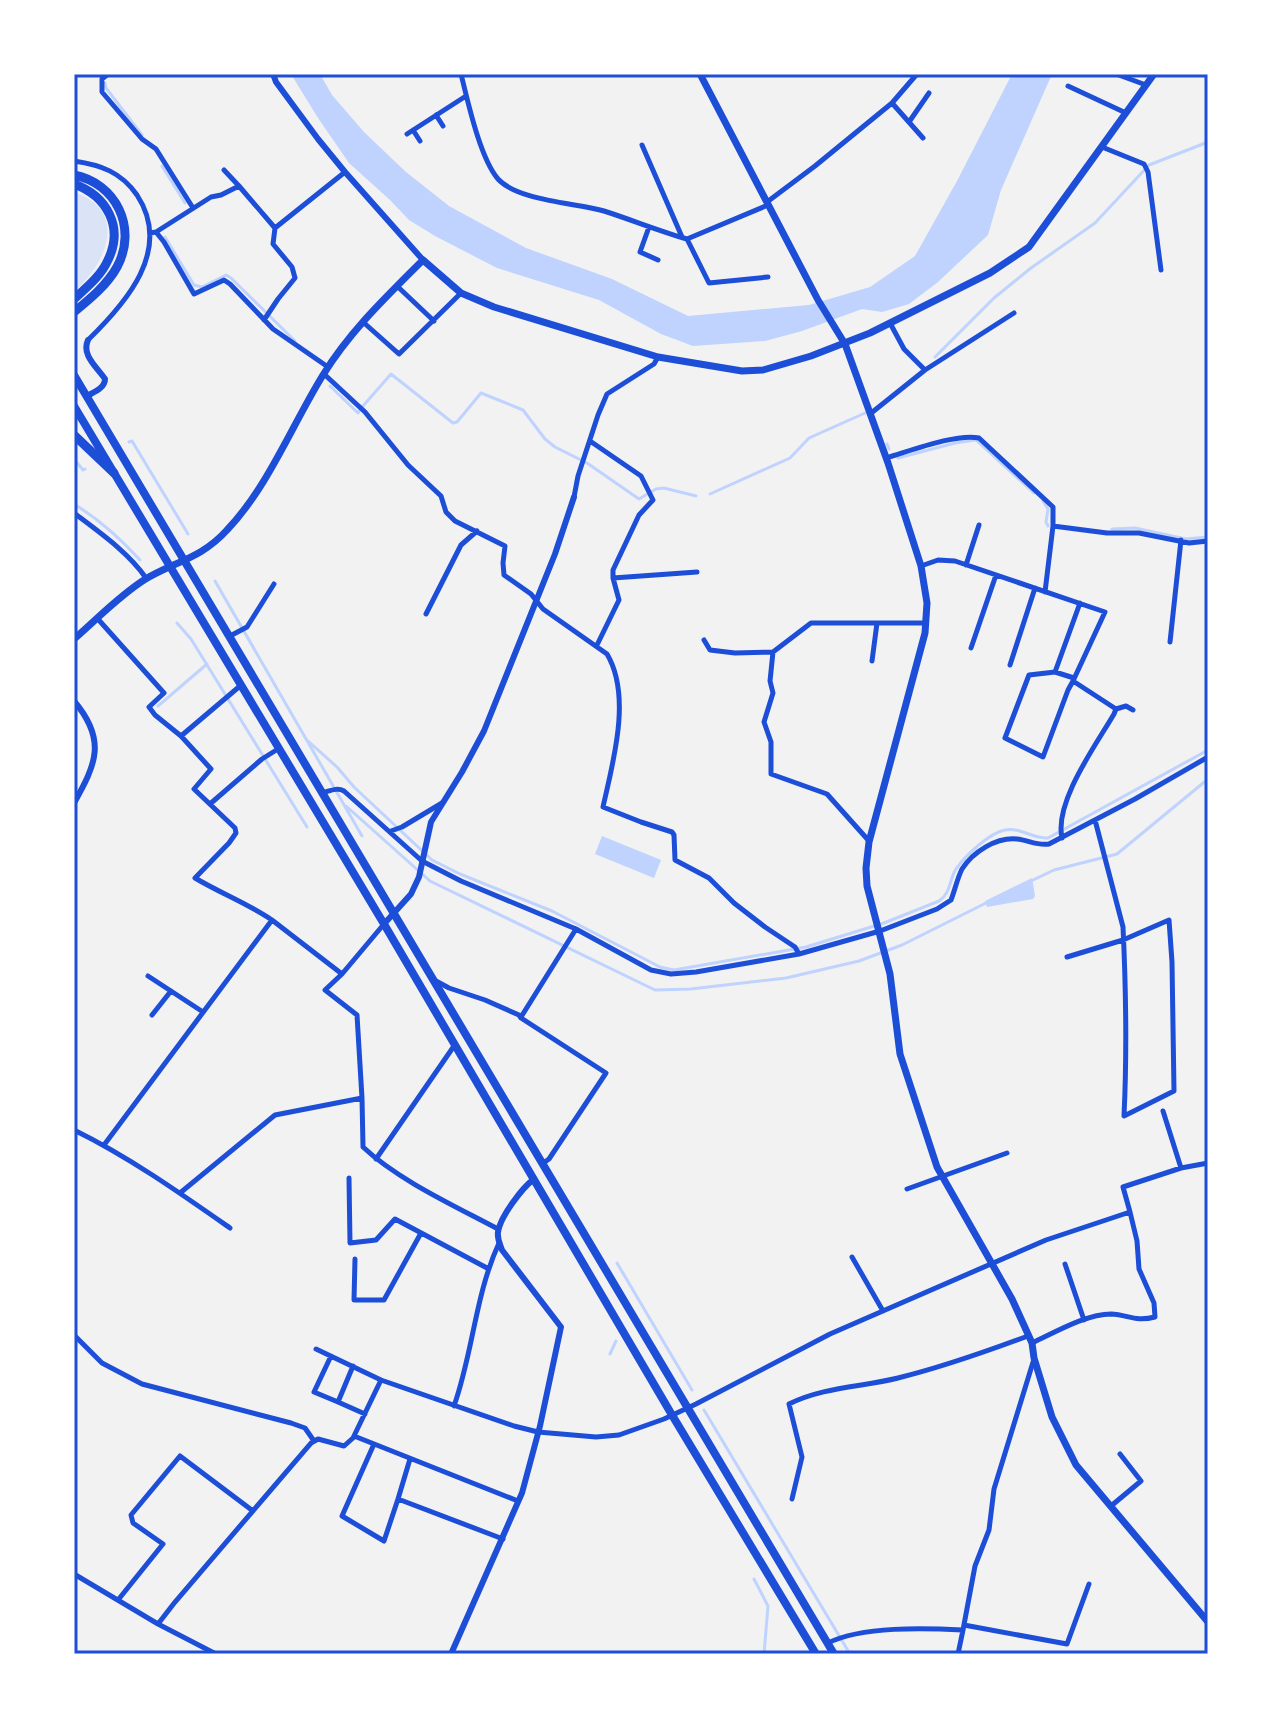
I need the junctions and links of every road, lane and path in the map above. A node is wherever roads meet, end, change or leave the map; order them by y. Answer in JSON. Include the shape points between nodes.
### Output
{"nodes":[{"id":1,"x":108,"y":74,"type":"edge"},
{"id":2,"x":273,"y":74,"type":"edge"},
{"id":3,"x":461,"y":74,"type":"edge"},
{"id":4,"x":700,"y":74,"type":"edge"},
{"id":5,"x":917,"y":74,"type":"edge"},
{"id":6,"x":1116,"y":74,"type":"edge"},
{"id":7,"x":1154,"y":74,"type":"edge"},
{"id":8,"x":1146,"y":85,"type":"junction"},
{"id":9,"x":1068,"y":86,"type":"dead end"},
{"id":10,"x":929,"y":93,"type":"dead end"},
{"id":11,"x":467,"y":95,"type":"junction"},
{"id":12,"x":892,"y":103,"type":"junction"},
{"id":13,"x":1126,"y":113,"type":"junction"},
{"id":14,"x":436,"y":115,"type":"junction"},
{"id":15,"x":909,"y":122,"type":"junction"},
{"id":16,"x":443,"y":126,"type":"dead end"},
{"id":17,"x":413,"y":130,"type":"junction"},
{"id":18,"x":407,"y":134,"type":"dead end"},
{"id":19,"x":923,"y":138,"type":"dead end"},
{"id":20,"x":420,"y":141,"type":"dead end"},
{"id":21,"x":642,"y":145,"type":"dead end"},
{"id":22,"x":1102,"y":147,"type":"junction"},
{"id":23,"x":74,"y":161,"type":"edge"},
{"id":24,"x":224,"y":170,"type":"dead end"},
{"id":25,"x":345,"y":172,"type":"junction"},
{"id":26,"x":74,"y":175,"type":"edge"},
{"id":27,"x":74,"y":184,"type":"edge"},
{"id":28,"x":239,"y":186,"type":"junction"},
{"id":29,"x":767,"y":204,"type":"junction"},
{"id":30,"x":193,"y":208,"type":"junction"},
{"id":31,"x":649,"y":227,"type":"junction"},
{"id":32,"x":275,"y":228,"type":"junction"},
{"id":33,"x":153,"y":233,"type":"junction"},
{"id":34,"x":684,"y":238,"type":"junction"},
{"id":35,"x":423,"y":260,"type":"junction"},
{"id":36,"x":658,"y":260,"type":"dead end"},
{"id":37,"x":1161,"y":270,"type":"dead end"},
{"id":38,"x":768,"y":277,"type":"dead end"},
{"id":39,"x":397,"y":286,"type":"junction"},
{"id":40,"x":461,"y":293,"type":"junction"},
{"id":41,"x":74,"y":299,"type":"edge"},
{"id":42,"x":74,"y":312,"type":"edge"},
{"id":43,"x":1014,"y":313,"type":"dead end"},
{"id":44,"x":266,"y":317,"type":"junction"},
{"id":45,"x":434,"y":321,"type":"junction"},
{"id":46,"x":362,"y":322,"type":"junction"},
{"id":47,"x":890,"y":323,"type":"junction"},
{"id":48,"x":88,"y":340,"type":"joint"},
{"id":49,"x":845,"y":344,"type":"junction"},
{"id":50,"x":658,"y":357,"type":"junction"},
{"id":51,"x":326,"y":370,"type":"junction"},
{"id":52,"x":925,"y":370,"type":"junction"},
{"id":53,"x":74,"y":375,"type":"edge"},
{"id":54,"x":87,"y":396,"type":"junction"},
{"id":55,"x":74,"y":406,"type":"edge"},
{"id":56,"x":870,"y":414,"type":"junction"},
{"id":57,"x":74,"y":435,"type":"edge"},
{"id":58,"x":590,"y":441,"type":"junction"},
{"id":59,"x":886,"y":458,"type":"junction"},
{"id":60,"x":114,"y":473,"type":"junction"},
{"id":61,"x":574,"y":497,"type":"joint"},
{"id":62,"x":74,"y":513,"type":"edge"},
{"id":63,"x":82,"y":519,"type":"junction"},
{"id":64,"x":74,"y":521,"type":"edge"},
{"id":65,"x":979,"y":525,"type":"dead end"},
{"id":66,"x":1053,"y":526,"type":"junction"},
{"id":67,"x":477,"y":531,"type":"junction"},
{"id":68,"x":1181,"y":540,"type":"junction"},
{"id":69,"x":1208,"y":541,"type":"edge"},
{"id":70,"x":186,"y":561,"type":"junction"},
{"id":71,"x":966,"y":565,"type":"junction"},
{"id":72,"x":921,"y":566,"type":"junction"},
{"id":73,"x":170,"y":568,"type":"junction"},
{"id":74,"x":697,"y":572,"type":"dead end"},
{"id":75,"x":996,"y":575,"type":"junction"},
{"id":76,"x":146,"y":578,"type":"junction"},
{"id":77,"x":613,"y":578,"type":"junction"},
{"id":78,"x":274,"y":584,"type":"dead end"},
{"id":79,"x":1035,"y":588,"type":"junction"},
{"id":80,"x":1045,"y":592,"type":"junction"},
{"id":81,"x":537,"y":600,"type":"junction"},
{"id":82,"x":1080,"y":603,"type":"junction"},
{"id":83,"x":426,"y":614,"type":"dead end"},
{"id":84,"x":97,"y":618,"type":"junction"},
{"id":85,"x":877,"y":623,"type":"junction"},
{"id":86,"x":925,"y":623,"type":"junction"},
{"id":87,"x":238,"y":632,"type":"junction"},
{"id":88,"x":74,"y":639,"type":"edge"},
{"id":89,"x":704,"y":640,"type":"dead end"},
{"id":90,"x":1170,"y":642,"type":"dead end"},
{"id":91,"x":597,"y":645,"type":"junction"},
{"id":92,"x":971,"y":648,"type":"dead end"},
{"id":93,"x":773,"y":652,"type":"junction"},
{"id":94,"x":872,"y":661,"type":"dead end"},
{"id":95,"x":1010,"y":665,"type":"dead end"},
{"id":96,"x":1055,"y":672,"type":"junction"},
{"id":97,"x":1074,"y":679,"type":"junction"},
{"id":98,"x":240,"y":686,"type":"junction"},
{"id":99,"x":74,"y":701,"type":"edge"},
{"id":100,"x":1116,"y":709,"type":"junction"},
{"id":101,"x":1133,"y":710,"type":"dead end"},
{"id":102,"x":181,"y":736,"type":"junction"},
{"id":103,"x":278,"y":749,"type":"junction"},
{"id":104,"x":1208,"y":757,"type":"edge"},
{"id":105,"x":322,"y":793,"type":"junction"},
{"id":106,"x":442,"y":802,"type":"junction"},
{"id":107,"x":74,"y":803,"type":"edge"},
{"id":108,"x":210,"y":804,"type":"junction"},
{"id":109,"x":1095,"y":820,"type":"junction"},
{"id":110,"x":396,"y":829,"type":"junction"},
{"id":111,"x":1061,"y":833,"type":"junction"},
{"id":112,"x":869,"y":842,"type":"junction"},
{"id":113,"x":423,"y":858,"type":"junction"},
{"id":114,"x":394,"y":914,"type":"junction"},
{"id":115,"x":272,"y":920,"type":"junction"},
{"id":116,"x":384,"y":924,"type":"junction"},
{"id":117,"x":879,"y":927,"type":"junction"},
{"id":118,"x":576,"y":929,"type":"junction"},
{"id":119,"x":1123,"y":940,"type":"junction"},
{"id":120,"x":797,"y":951,"type":"junction"},
{"id":121,"x":1067,"y":957,"type":"dead end"},
{"id":122,"x":342,"y":974,"type":"junction"},
{"id":123,"x":148,"y":976,"type":"dead end"},
{"id":124,"x":435,"y":980,"type":"junction"},
{"id":125,"x":171,"y":991,"type":"junction"},
{"id":126,"x":203,"y":1012,"type":"junction"},
{"id":127,"x":152,"y":1015,"type":"dead end"},
{"id":128,"x":521,"y":1018,"type":"junction"},
{"id":129,"x":454,"y":1046,"type":"junction"},
{"id":130,"x":362,"y":1098,"type":"junction"},
{"id":131,"x":1163,"y":1111,"type":"dead end"},
{"id":132,"x":74,"y":1130,"type":"edge"},
{"id":133,"x":104,"y":1145,"type":"junction"},
{"id":134,"x":1007,"y":1153,"type":"dead end"},
{"id":135,"x":376,"y":1159,"type":"junction"},
{"id":136,"x":1208,"y":1163,"type":"edge"},
{"id":137,"x":542,"y":1164,"type":"junction"},
{"id":138,"x":1181,"y":1168,"type":"junction"},
{"id":139,"x":942,"y":1176,"type":"junction"},
{"id":140,"x":349,"y":1178,"type":"dead end"},
{"id":141,"x":534,"y":1179,"type":"junction"},
{"id":142,"x":907,"y":1189,"type":"dead end"},
{"id":143,"x":180,"y":1193,"type":"junction"},
{"id":144,"x":1130,"y":1212,"type":"junction"},
{"id":145,"x":230,"y":1228,"type":"dead end"},
{"id":146,"x":498,"y":1229,"type":"junction"},
{"id":147,"x":421,"y":1233,"type":"junction"},
{"id":148,"x":499,"y":1243,"type":"junction"},
{"id":149,"x":852,"y":1257,"type":"dead end"},
{"id":150,"x":355,"y":1259,"type":"dead end"},
{"id":151,"x":991,"y":1264,"type":"junction"},
{"id":152,"x":1065,"y":1264,"type":"dead end"},
{"id":153,"x":487,"y":1268,"type":"junction"},
{"id":154,"x":883,"y":1311,"type":"junction"},
{"id":155,"x":1084,"y":1320,"type":"junction"},
{"id":156,"x":74,"y":1335,"type":"edge"},
{"id":157,"x":1030,"y":1339,"type":"junction"},
{"id":158,"x":316,"y":1349,"type":"dead end"},
{"id":159,"x":331,"y":1356,"type":"junction"},
{"id":160,"x":1034,"y":1358,"type":"junction"},
{"id":161,"x":353,"y":1366,"type":"junction"},
{"id":162,"x":381,"y":1380,"type":"junction"},
{"id":163,"x":338,"y":1402,"type":"junction"},
{"id":164,"x":454,"y":1406,"type":"junction"},
{"id":165,"x":687,"y":1408,"type":"junction"},
{"id":166,"x":365,"y":1414,"type":"junction"},
{"id":167,"x":672,"y":1415,"type":"junction"},
{"id":168,"x":538,"y":1432,"type":"junction"},
{"id":169,"x":354,"y":1436,"type":"junction"},
{"id":170,"x":314,"y":1441,"type":"junction"},
{"id":171,"x":374,"y":1444,"type":"junction"},
{"id":172,"x":1120,"y":1454,"type":"dead end"},
{"id":173,"x":410,"y":1458,"type":"junction"},
{"id":174,"x":398,"y":1499,"type":"junction"},
{"id":175,"x":792,"y":1499,"type":"dead end"},
{"id":176,"x":518,"y":1501,"type":"junction"},
{"id":177,"x":1111,"y":1506,"type":"junction"},
{"id":178,"x":253,"y":1511,"type":"junction"},
{"id":179,"x":503,"y":1539,"type":"junction"},
{"id":180,"x":74,"y":1574,"type":"edge"},
{"id":181,"x":1089,"y":1584,"type":"dead end"},
{"id":182,"x":118,"y":1600,"type":"junction"},
{"id":183,"x":1208,"y":1622,"type":"edge"},
{"id":184,"x":158,"y":1624,"type":"junction"},
{"id":185,"x":964,"y":1628,"type":"junction"},
{"id":186,"x":827,"y":1643,"type":"junction"},
{"id":187,"x":216,"y":1654,"type":"edge"},
{"id":188,"x":451,"y":1654,"type":"edge"},
{"id":189,"x":816,"y":1654,"type":"edge"},
{"id":190,"x":834,"y":1654,"type":"edge"},
{"id":191,"x":958,"y":1654,"type":"edge"}],
"edges":[{"from":1,"to":30,"type":"street","via":[[102,79],[102,92],[156,149]]},
{"from":2,"to":25,"type":"street"},
{"from":3,"to":11,"type":"street"},
{"from":4,"to":29,"type":"main road"},
{"from":5,"to":12,"type":"street"},
{"from":6,"to":8,"type":"street"},
{"from":7,"to":8,"type":"main road"},
{"from":8,"to":13,"type":"main road"},
{"from":9,"to":13,"type":"street"},
{"from":10,"to":15,"type":"street"},
{"from":11,"to":14,"type":"street"},
{"from":11,"to":31,"type":"street","via":[[482,150],[499,180],[530,195]]},
{"from":12,"to":15,"type":"street"},
{"from":12,"to":29,"type":"street"},
{"from":13,"to":22,"type":"main road"},
{"from":14,"to":16,"type":"street"},
{"from":14,"to":17,"type":"street"},
{"from":15,"to":19,"type":"street"},
{"from":17,"to":18,"type":"street"},
{"from":17,"to":20,"type":"street"},
{"from":21,"to":34,"type":"street"},
{"from":22,"to":37,"type":"street","via":[[1146,168]]},
{"from":22,"to":47,"type":"main road","via":[[1029,247],[990,273]]},
{"from":23,"to":33,"type":"street","via":[[104,167],[127,183]]},
{"from":24,"to":28,"type":"street"},
{"from":25,"to":32,"type":"street"},
{"from":25,"to":35,"type":"street"},
{"from":26,"to":42,"type":"highway","via":[[95,182],[113,197],[125,234],[117,266]]},
{"from":27,"to":41,"type":"highway","via":[[110,212],[115,237],[109,260]]},
{"from":28,"to":30,"type":"street"},
{"from":28,"to":32,"type":"street"},
{"from":29,"to":34,"type":"street"},
{"from":29,"to":49,"type":"main road"},
{"from":30,"to":33,"type":"street"},
{"from":31,"to":34,"type":"street"},
{"from":31,"to":36,"type":"street","via":[[640,252]]},
{"from":32,"to":44,"type":"street","via":[[273,244],[295,278]]},
{"from":33,"to":44,"type":"street","via":[[164,242],[194,294],[224,280]]},
{"from":33,"to":48,"type":"street","via":[[133,288]]},
{"from":34,"to":38,"type":"street","via":[[709,283]]},
{"from":35,"to":39,"type":"main road"},
{"from":35,"to":40,"type":"main road"},
{"from":39,"to":45,"type":"street"},
{"from":39,"to":46,"type":"main road"},
{"from":40,"to":45,"type":"street"},
{"from":40,"to":50,"type":"main road"},
{"from":43,"to":52,"type":"street"},
{"from":44,"to":51,"type":"street","via":[[273,329]]},
{"from":45,"to":46,"type":"street","via":[[399,354]]},
{"from":46,"to":51,"type":"main road"},
{"from":47,"to":49,"type":"main road"},
{"from":47,"to":52,"type":"street","via":[[904,349]]},
{"from":48,"to":54,"type":"street","via":[[85,352],[105,383]]},
{"from":49,"to":50,"type":"main road","via":[[763,370]]},
{"from":49,"to":56,"type":"main road"},
{"from":50,"to":58,"type":"street","via":[[607,394]]},
{"from":51,"to":67,"type":"street","via":[[441,496],[446,512]]},
{"from":51,"to":70,"type":"main road","via":[[245,509],[222,536]]},
{"from":52,"to":56,"type":"street"},
{"from":53,"to":54,"type":"highway"},
{"from":54,"to":70,"type":"highway"},
{"from":55,"to":60,"type":"highway"},
{"from":56,"to":59,"type":"main road"},
{"from":57,"to":60,"type":"highway"},
{"from":58,"to":61,"type":"street"},
{"from":58,"to":77,"type":"street","via":[[641,476],[653,500],[639,515]]},
{"from":59,"to":66,"type":"street","via":[[957,438],[979,438],[1053,507]]},
{"from":59,"to":72,"type":"main road"},
{"from":60,"to":73,"type":"highway"},
{"from":61,"to":81,"type":"street"},
{"from":62,"to":63,"type":"street"},
{"from":63,"to":64,"type":"street"},
{"from":63,"to":76,"type":"street"},
{"from":65,"to":71,"type":"street"},
{"from":66,"to":68,"type":"street"},
{"from":66,"to":80,"type":"street"},
{"from":67,"to":81,"type":"street","via":[[505,546],[504,575]]},
{"from":67,"to":83,"type":"street","via":[[461,545]]},
{"from":68,"to":69,"type":"street"},
{"from":68,"to":90,"type":"street"},
{"from":70,"to":73,"type":"main road"},
{"from":70,"to":87,"type":"highway"},
{"from":71,"to":72,"type":"street","via":[[938,560]]},
{"from":71,"to":75,"type":"street"},
{"from":72,"to":86,"type":"main road"},
{"from":73,"to":76,"type":"main road"},
{"from":73,"to":98,"type":"highway"},
{"from":74,"to":77,"type":"street"},
{"from":75,"to":79,"type":"street"},
{"from":75,"to":92,"type":"street"},
{"from":76,"to":84,"type":"main road"},
{"from":77,"to":91,"type":"street","via":[[619,600]]},
{"from":78,"to":87,"type":"street"},
{"from":79,"to":80,"type":"street"},
{"from":79,"to":95,"type":"street"},
{"from":80,"to":82,"type":"street"},
{"from":81,"to":91,"type":"street"},
{"from":81,"to":106,"type":"street","via":[[484,731]]},
{"from":82,"to":96,"type":"street"},
{"from":82,"to":97,"type":"street","via":[[1105,612]]},
{"from":84,"to":88,"type":"main road"},
{"from":84,"to":102,"type":"street","via":[[164,693],[149,707]]},
{"from":85,"to":86,"type":"street"},
{"from":85,"to":93,"type":"street","via":[[811,623]]},
{"from":85,"to":94,"type":"street"},
{"from":86,"to":112,"type":"main road"},
{"from":87,"to":105,"type":"highway"},
{"from":89,"to":93,"type":"street","via":[[710,650]]},
{"from":91,"to":120,"type":"street","via":[[613,665],[619,700],[603,807],[672,832],[675,860],[709,878]]},
{"from":93,"to":112,"type":"street","via":[[773,693],[764,722],[771,742],[771,774],[827,794]]},
{"from":96,"to":97,"type":"street"},
{"from":96,"to":97,"type":"street","via":[[1029,675],[1005,738],[1043,757]]},
{"from":97,"to":100,"type":"street"},
{"from":98,"to":102,"type":"street"},
{"from":98,"to":103,"type":"highway"},
{"from":99,"to":107,"type":"street","via":[[89,721],[95,749],[94,765]]},
{"from":100,"to":101,"type":"street"},
{"from":100,"to":111,"type":"street","via":[[1067,796]]},
{"from":102,"to":108,"type":"street","via":[[211,769],[194,789]]},
{"from":103,"to":108,"type":"street"},
{"from":103,"to":116,"type":"highway"},
{"from":104,"to":109,"type":"street"},
{"from":105,"to":110,"type":"street","via":[[338,790]]},
{"from":105,"to":114,"type":"highway"},
{"from":106,"to":110,"type":"street"},
{"from":106,"to":113,"type":"street"},
{"from":108,"to":115,"type":"street","via":[[236,833],[195,878]]},
{"from":109,"to":111,"type":"street"},
{"from":109,"to":119,"type":"street"},
{"from":110,"to":113,"type":"street"},
{"from":111,"to":117,"type":"street","via":[[1041,845],[1007,839],[988,846],[965,865],[951,900]]},
{"from":112,"to":117,"type":"main road","via":[[867,886]]},
{"from":113,"to":114,"type":"street","via":[[411,894]]},
{"from":113,"to":118,"type":"street","via":[[461,881]]},
{"from":114,"to":116,"type":"street"},
{"from":114,"to":124,"type":"highway"},
{"from":115,"to":122,"type":"street"},
{"from":115,"to":126,"type":"street"},
{"from":116,"to":122,"type":"street"},
{"from":116,"to":129,"type":"highway"},
{"from":117,"to":120,"type":"street"},
{"from":117,"to":139,"type":"main road","via":[[900,1054]]},
{"from":118,"to":120,"type":"street","via":[[651,970],[671,974]]},
{"from":118,"to":128,"type":"street"},
{"from":119,"to":119,"type":"street","via":[[1127,1059],[1124,1116],[1174,1091],[1174,1077],[1169,920]]},
{"from":119,"to":121,"type":"street"},
{"from":122,"to":130,"type":"street","via":[[325,990],[357,1015]]},
{"from":123,"to":125,"type":"street"},
{"from":124,"to":128,"type":"street"},
{"from":124,"to":137,"type":"highway"},
{"from":125,"to":126,"type":"street"},
{"from":125,"to":127,"type":"street"},
{"from":126,"to":133,"type":"street"},
{"from":128,"to":137,"type":"street","via":[[606,1073]]},
{"from":129,"to":135,"type":"street"},
{"from":129,"to":141,"type":"highway"},
{"from":130,"to":135,"type":"street","via":[[363,1147]]},
{"from":130,"to":143,"type":"street","via":[[275,1115]]},
{"from":131,"to":138,"type":"street"},
{"from":132,"to":133,"type":"street"},
{"from":133,"to":143,"type":"street"},
{"from":134,"to":139,"type":"street"},
{"from":135,"to":146,"type":"street"},
{"from":136,"to":138,"type":"street"},
{"from":137,"to":165,"type":"highway"},
{"from":138,"to":144,"type":"street","via":[[1123,1187]]},
{"from":139,"to":142,"type":"street"},
{"from":139,"to":151,"type":"main road"},
{"from":140,"to":147,"type":"street","via":[[350,1243],[376,1240],[395,1219]]},
{"from":141,"to":146,"type":"street"},
{"from":141,"to":167,"type":"highway"},
{"from":143,"to":145,"type":"street"},
{"from":144,"to":151,"type":"street"},
{"from":144,"to":155,"type":"street","via":[[1139,1269],[1155,1317],[1109,1314]]},
{"from":146,"to":148,"type":"street"},
{"from":147,"to":150,"type":"street","via":[[384,1300],[354,1300]]},
{"from":147,"to":153,"type":"street"},
{"from":148,"to":153,"type":"street"},
{"from":148,"to":168,"type":"street","via":[[561,1327]]},
{"from":149,"to":154,"type":"street"},
{"from":151,"to":154,"type":"street"},
{"from":151,"to":157,"type":"main road"},
{"from":152,"to":155,"type":"street"},
{"from":153,"to":164,"type":"street"},
{"from":154,"to":165,"type":"street"},
{"from":155,"to":157,"type":"street"},
{"from":156,"to":170,"type":"street","via":[[102,1363],[142,1384],[291,1423],[305,1428]]},
{"from":157,"to":160,"type":"main road"},
{"from":157,"to":175,"type":"street","via":[[789,1404],[802,1457]]},
{"from":158,"to":159,"type":"street"},
{"from":159,"to":161,"type":"street"},
{"from":159,"to":163,"type":"street","via":[[314,1392]]},
{"from":160,"to":177,"type":"main road","via":[[1052,1417],[1076,1465]]},
{"from":160,"to":185,"type":"street","via":[[994,1489]]},
{"from":161,"to":162,"type":"street"},
{"from":161,"to":163,"type":"street"},
{"from":162,"to":164,"type":"street"},
{"from":162,"to":166,"type":"street"},
{"from":163,"to":166,"type":"street"},
{"from":164,"to":168,"type":"street"},
{"from":165,"to":167,"type":"street"},
{"from":165,"to":186,"type":"highway"},
{"from":166,"to":169,"type":"street"},
{"from":167,"to":168,"type":"street","via":[[619,1435]]},
{"from":167,"to":189,"type":"highway"},
{"from":168,"to":176,"type":"street"},
{"from":169,"to":170,"type":"street","via":[[344,1446]]},
{"from":169,"to":171,"type":"street"},
{"from":170,"to":178,"type":"street"},
{"from":171,"to":173,"type":"street"},
{"from":171,"to":174,"type":"street","via":[[342,1516],[384,1541]]},
{"from":172,"to":177,"type":"street","via":[[1141,1481]]},
{"from":173,"to":174,"type":"street"},
{"from":173,"to":176,"type":"street"},
{"from":174,"to":179,"type":"street"},
{"from":176,"to":179,"type":"street"},
{"from":177,"to":183,"type":"main road"},
{"from":178,"to":182,"type":"street","via":[[180,1456],[131,1515],[133,1523],[163,1544]]},
{"from":178,"to":184,"type":"street"},
{"from":179,"to":188,"type":"street"},
{"from":180,"to":182,"type":"street"},
{"from":181,"to":185,"type":"street","via":[[1067,1644]]},
{"from":182,"to":184,"type":"street"},
{"from":184,"to":187,"type":"street"},
{"from":185,"to":186,"type":"street","via":[[887,1631]]},
{"from":185,"to":191,"type":"street"},
{"from":186,"to":190,"type":"highway"}]}
